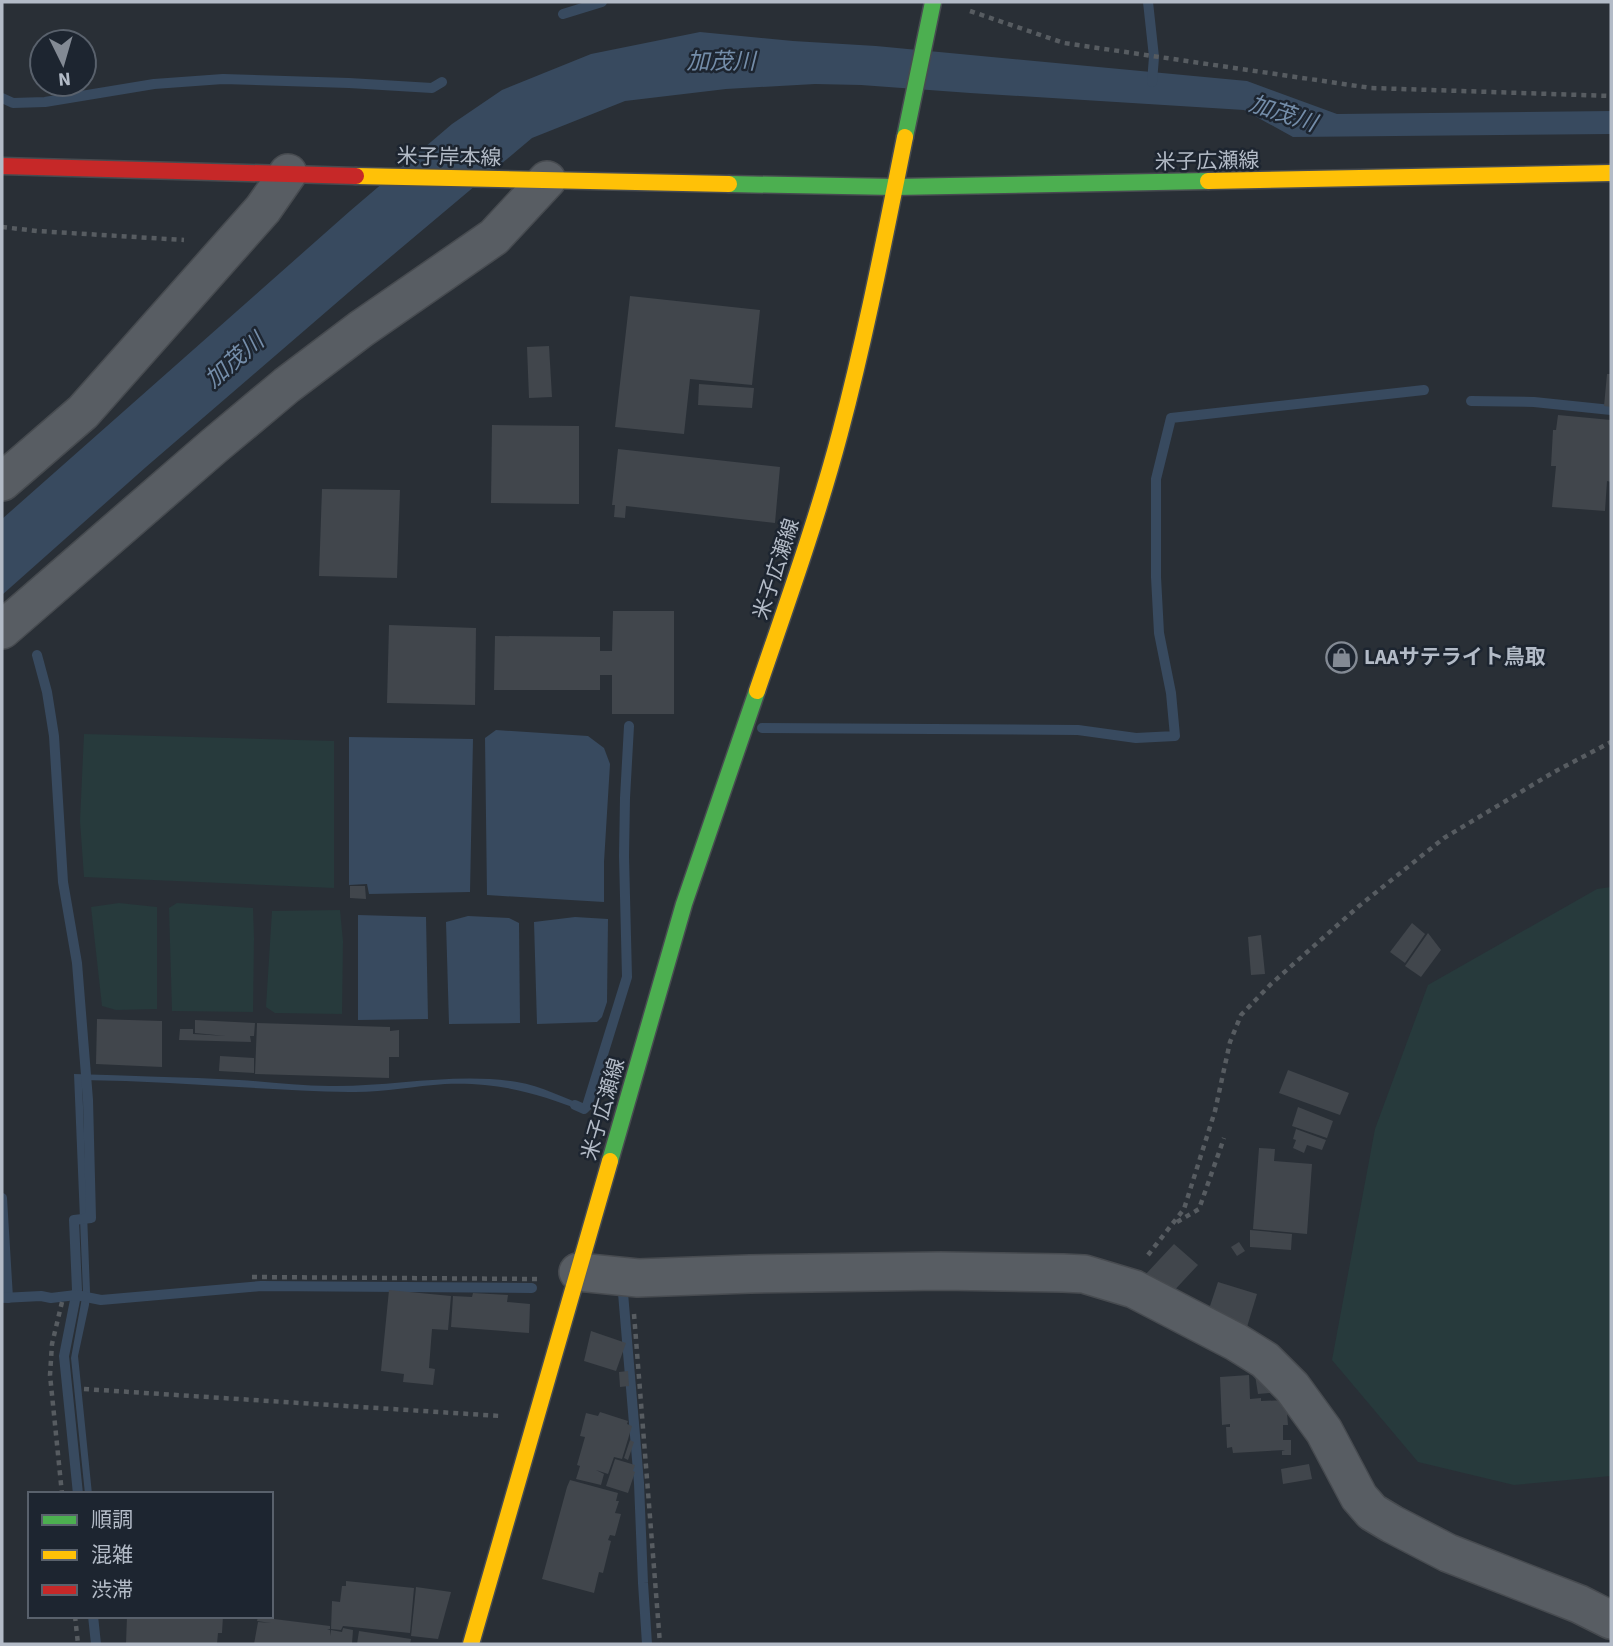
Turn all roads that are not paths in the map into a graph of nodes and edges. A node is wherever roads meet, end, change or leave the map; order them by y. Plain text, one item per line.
1 (933, 2) edge
2 (2, 166) edge
3 (288, 173) junction
4 (1611, 173) edge
5 (547, 180) junction
6 (895, 187) junction
7 (2, 482) edge
8 (2, 630) edge
9 (576, 1278) junction
10 (1611, 1620) edge
11 (471, 1644) edge

1 - 6 main road
2 - 3 main road, 米子岸本線
3 - 5 main road, 米子岸本線
3 - 7 street
4 - 6 main road, 米子広瀬線
5 - 6 main road, 米子岸本線
5 - 8 street
6 - 9 main road, 米子広瀬線
9 - 10 street
9 - 11 main road, 米子広瀬線

